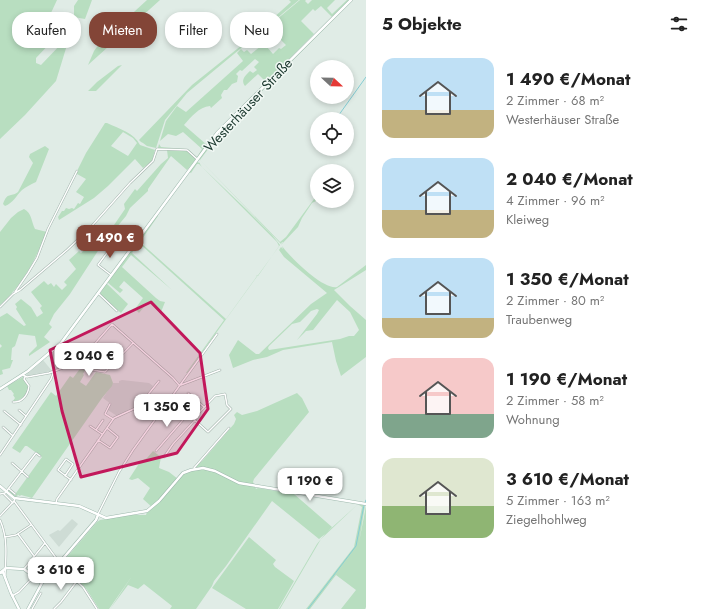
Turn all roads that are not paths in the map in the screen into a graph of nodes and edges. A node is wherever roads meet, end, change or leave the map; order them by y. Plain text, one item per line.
1 (351, 0) edge
2 (198, 160) junction
3 (77, 171) dead end
4 (115, 242) dead end
5 (111, 275) junction
6 (15, 292) junction
7 (98, 293) junction
8 (0, 307) edge
9 (117, 310) dead end
10 (217, 334) dead end
11 (66, 343) dead end
12 (95, 343) junction
13 (133, 343) junction
14 (92, 347) dead end
15 (81, 356) junction
16 (85, 360) dead end
17 (116, 362) junction
18 (75, 367) junction
19 (220, 370) dead end
20 (54, 371) junction
21 (24, 376) junction
22 (159, 381) dead end
23 (179, 385) junction
24 (0, 389) edge
25 (188, 393) dead end
26 (170, 398) junction
27 (13, 402) dead end
28 (110, 404) dead end
29 (204, 407) junction
30 (19, 410) dead end
31 (4, 411) dead end
32 (188, 414) junction
33 (26, 416) junction
34 (103, 420) dead end
35 (113, 420) junction
36 (194, 420) junction
37 (21, 425) junction
38 (90, 426) dead end
39 (3, 428) dead end
40 (107, 428) junction
41 (229, 428) dead end
42 (96, 430) junction
43 (102, 435) junction
44 (13, 436) junction
45 (98, 440) junction
46 (156, 451) dead end
47 (0, 454) edge
48 (40, 456) dead end
49 (164, 457) dead end
50 (12, 463) dead end
51 (55, 468) dead end
52 (195, 468) junction
53 (58, 470) junction
54 (22, 472) junction
55 (65, 476) junction
56 (28, 477) dead end
57 (71, 480) junction
58 (0, 486) edge
59 (9, 489) junction
60 (5, 493) junction
61 (0, 494) edge
62 (15, 494) dead end
63 (14, 500) junction
64 (56, 503) junction
65 (365, 504) edge
66 (98, 515) junction
67 (0, 516) edge
68 (102, 517) junction
69 (0, 520) edge
70 (95, 521) junction
71 (31, 525) junction
72 (18, 534) junction
73 (5, 537) junction
74 (45, 543) junction
75 (34, 556) junction
76 (59, 563) junction
77 (6, 568) junction
78 (24, 569) junction
79 (0, 573) edge
80 (5, 575) junction
81 (32, 576) junction
82 (77, 581) junction
83 (42, 583) junction
84 (41, 593) dead end
85 (12, 596) junction
86 (19, 609) edge
87 (28, 609) edge
88 (32, 609) edge
89 (54, 609) edge
90 (97, 609) edge

1 - 2 main road, Westerhäuser Straße
2 - 5 main road, Westerhäuser Straße
2 - 6 street
3 - 6 street
4 - 5 street
5 - 7 main road, Westerhäuser Straße
6 - 8 street
7 - 9 street
7 - 21 main road, Westerhäuser Straße
10 - 23 street
11 - 15 street
12 - 13 street
12 - 14 street
12 - 17 street
13 - 17 street
13 - 23 street
15 - 16 street
15 - 18 street
17 - 18 street
18 - 20 street
19 - 23 street
20 - 21 street
20 - 33 street
21 - 24 main road, Westerhäuser Straße
21 - 27 street
22 - 35 street
23 - 26 street
25 - 29 street
26 - 32 street
26 - 66 street
28 - 35 street
29 - 36 street
29 - 36 street
30 - 33 street
31 - 37 street
32 - 36 street
32 - 46 street
33 - 37 street
34 - 42 street
35 - 40 street
36 - 49 street
37 - 44 street
38 - 42 street
39 - 44 street
40 - 43 street
40 - 45 street
41 - 52 street
42 - 43 street
43 - 45 street
44 - 47 street
45 - 57 street
48 - 54 street
50 - 54 street
51 - 53 street
52 - 65 main road
52 - 68 main road
53 - 55 street
53 - 55 street
54 - 56 street
54 - 59 street
55 - 57 street
57 - 64 street
58 - 60 main road
59 - 60 street
59 - 62 street
60 - 61 street
60 - 63 main road
60 - 63 street
63 - 64 main road
63 - 67 street
63 - 71 street
64 - 66 main road
66 - 68 main road
66 - 70 main road
68 - 70 main road
69 - 73 street
70 - 76 main road
71 - 72 street
71 - 74 street
72 - 73 street
72 - 75 street
73 - 77 street
74 - 75 street
74 - 76 street
75 - 78 street
76 - 82 street
76 - 83 main road
77 - 78 main road
77 - 79 main road
77 - 80 street
78 - 81 main road
79 - 80 main road
80 - 85 main road
81 - 83 main road
81 - 85 street
82 - 89 street
82 - 90 street
83 - 87 main road
84 - 88 street
85 - 86 main road

